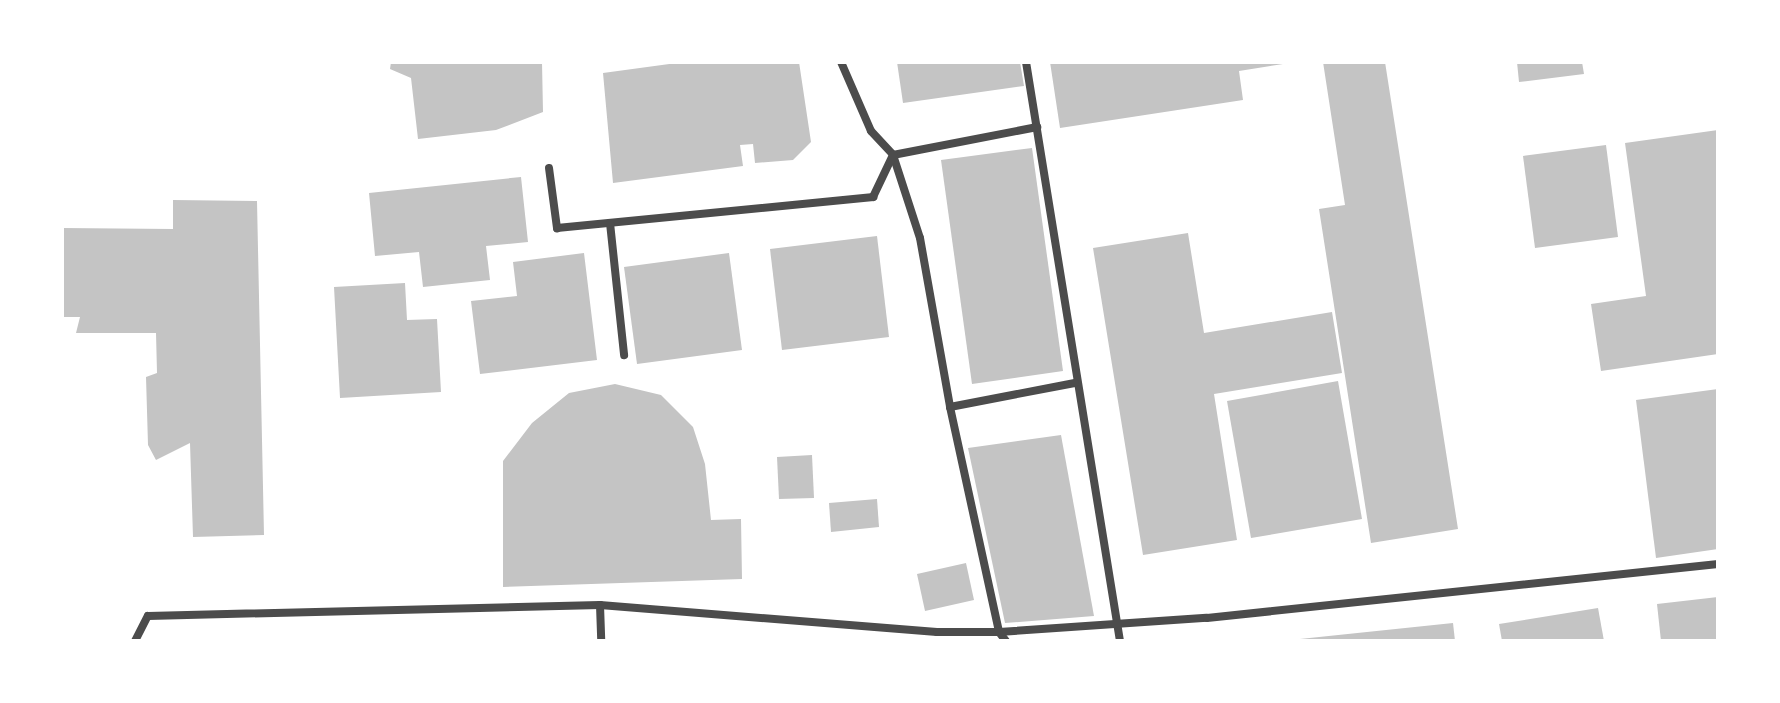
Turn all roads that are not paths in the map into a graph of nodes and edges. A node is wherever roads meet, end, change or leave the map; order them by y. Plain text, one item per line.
1 (841, 62) edge
2 (1026, 62) edge
3 (1037, 127) junction
4 (893, 155) junction
5 (549, 168) dead end
6 (610, 223) junction
7 (624, 355) dead end
8 (1075, 383) junction
9 (950, 407) junction
10 (1718, 564) edge
11 (600, 605) junction
12 (1117, 625) junction
13 (999, 632) junction
14 (135, 641) edge
15 (601, 641) edge
16 (1006, 641) edge
17 (1120, 641) edge

1 - 4 street
2 - 3 street
3 - 4 street
3 - 8 street
4 - 6 street
4 - 9 street
5 - 6 street
6 - 7 street
8 - 9 street
8 - 12 street
9 - 13 street
10 - 12 street
11 - 13 street
11 - 14 street
11 - 15 street
12 - 13 street
12 - 17 street
13 - 16 street

